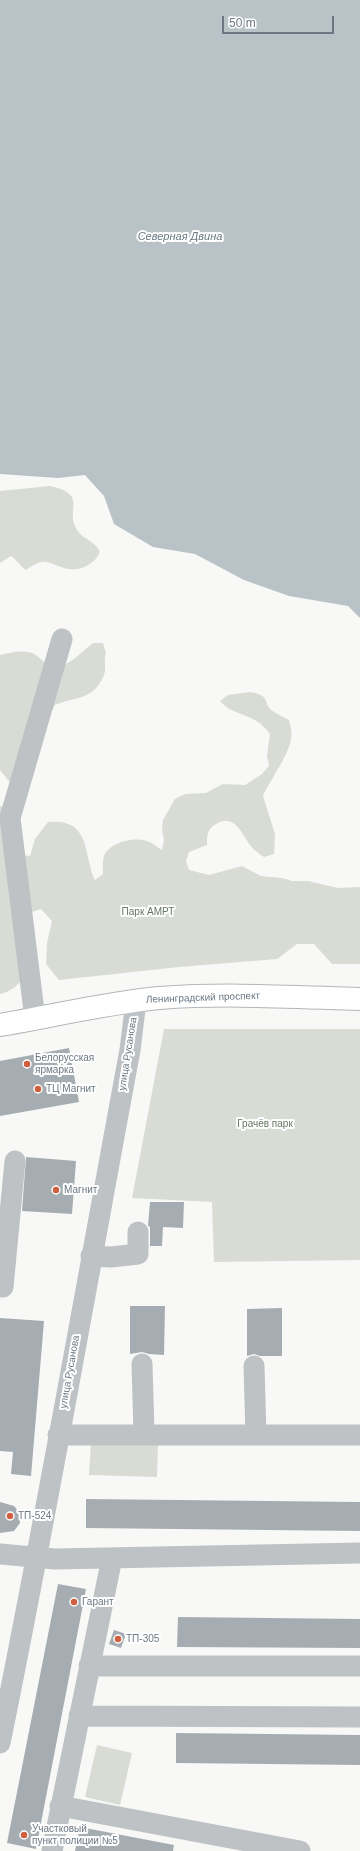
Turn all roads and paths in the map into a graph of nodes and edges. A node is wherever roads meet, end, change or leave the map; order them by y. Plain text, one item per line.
1 (62, 640) dead end
2 (5, 811) edge
3 (360, 999) edge
4 (136, 1001) junction
5 (34, 1019) junction
6 (0, 1025) edge
7 (15, 1161) dead end
8 (138, 1232) dead end
9 (91, 1256) junction
10 (0, 1287) edge
11 (142, 1364) dead end
12 (254, 1366) dead end
13 (144, 1434) junction
14 (58, 1435) junction
15 (256, 1435) junction
16 (360, 1435) edge
17 (0, 1554) edge
18 (360, 1554) edge
19 (38, 1557) junction
20 (112, 1558) junction
21 (89, 1666) junction
22 (360, 1666) edge
23 (79, 1716) junction
24 (360, 1717) edge
25 (0, 1743) edge
26 (60, 1806) junction
27 (52, 1851) edge
28 (300, 1851) edge

1 - 2 street
2 - 5 street
3 - 4 main road, Ленинградский проспект
4 - 5 main road, Ленинградский проспект
4 - 9 street, улица Русанова
5 - 6 main road, Ленинградский проспект
7 - 10 street
8 - 9 street
9 - 14 street, улица Русанова
11 - 13 street
12 - 15 street
13 - 14 street
13 - 15 street
14 - 19 street, улица Русанова
15 - 16 street
17 - 19 street
18 - 20 street
19 - 20 street
19 - 25 street, улица Русанова
20 - 21 street
21 - 22 street
21 - 23 street
23 - 24 street
23 - 26 street
26 - 27 street
26 - 28 street

